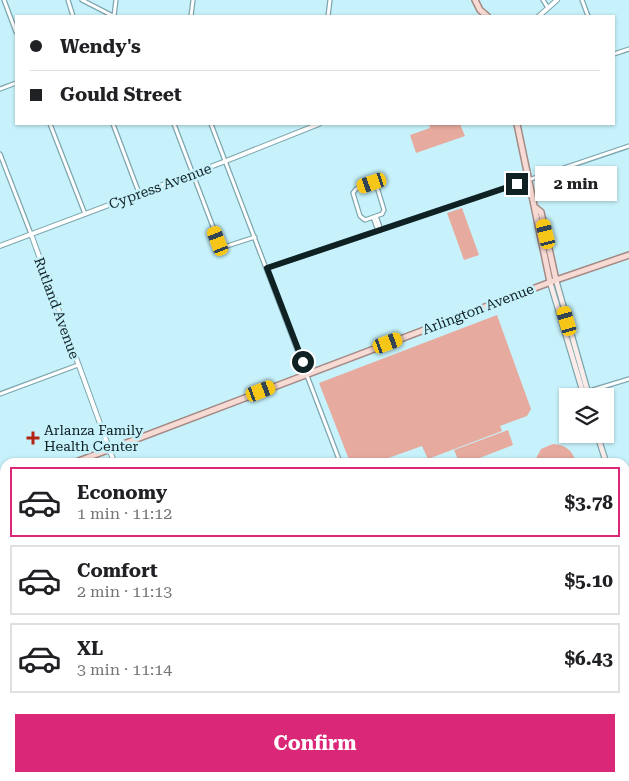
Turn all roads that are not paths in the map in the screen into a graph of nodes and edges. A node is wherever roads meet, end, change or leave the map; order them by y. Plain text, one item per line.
1 (4, 0) edge
2 (68, 0) edge
3 (82, 0) edge
4 (116, 0) edge
5 (194, 0) edge
6 (330, 0) edge
7 (475, 0) edge
8 (543, 0) edge
9 (557, 0) edge
10 (582, 0) edge
11 (548, 8) junction
12 (480, 10) junction
13 (74, 15) edge
14 (111, 15) edge
15 (113, 15) edge
16 (191, 15) edge
17 (328, 15) edge
18 (481, 15) edge
19 (486, 15) edge
20 (540, 15) edge
21 (588, 15) edge
22 (15, 29) edge
23 (629, 49) edge
24 (615, 54) edge
25 (15, 83) edge
26 (0, 89) edge
27 (50, 125) edge
28 (113, 125) edge
29 (174, 125) edge
30 (211, 125) edge
31 (317, 125) edge
32 (517, 125) edge
33 (629, 146) edge
34 (0, 154) edge
35 (226, 162) junction
36 (192, 174) junction
37 (529, 179) junction
38 (139, 194) junction
39 (85, 214) junction
40 (374, 217) junction
41 (379, 230) junction
42 (31, 234) junction
43 (255, 237) junction
44 (0, 246) edge
45 (629, 256) edge
46 (267, 268) junction
47 (553, 281) junction
48 (78, 365) junction
49 (308, 374) junction
50 (629, 379) edge
51 (584, 388) edge
52 (603, 388) edge
53 (0, 394) edge
54 (600, 443) edge
55 (109, 450) junction
56 (87, 458) edge
57 (112, 458) edge
58 (339, 458) edge
59 (605, 458) edge

1 - 22 street
2 - 13 street
3 - 14 street
4 - 15 street
5 - 16 street
6 - 17 street
7 - 12 main road
8 - 11 street
9 - 11 street
10 - 21 street
11 - 20 street
12 - 18 main road
12 - 19 main road
23 - 24 street
25 - 26 street
27 - 39 street
28 - 38 street
29 - 36 street
30 - 35 street
31 - 35 street, Cypress Avenue
32 - 37 main road
33 - 37 street
34 - 42 street, Rutland Avenue
35 - 36 street, Cypress Avenue
35 - 43 street
36 - 38 street, Cypress Avenue
36 - 43 street
37 - 41 street
37 - 47 main road
38 - 39 street, Cypress Avenue
39 - 42 street, Cypress Avenue
40 - 40 street
40 - 41 street
41 - 46 street
42 - 44 street, Cypress Avenue
42 - 48 street, Rutland Avenue
43 - 46 street
45 - 47 main road, Arlington Avenue
46 - 49 street
47 - 49 main road, Arlington Avenue
47 - 51 main road
48 - 53 street
48 - 55 street, Rutland Avenue
49 - 55 main road, Arlington Avenue
49 - 58 street
50 - 52 street
54 - 59 main road
55 - 56 main road, Arlington Avenue
55 - 57 street, Rutland Avenue

